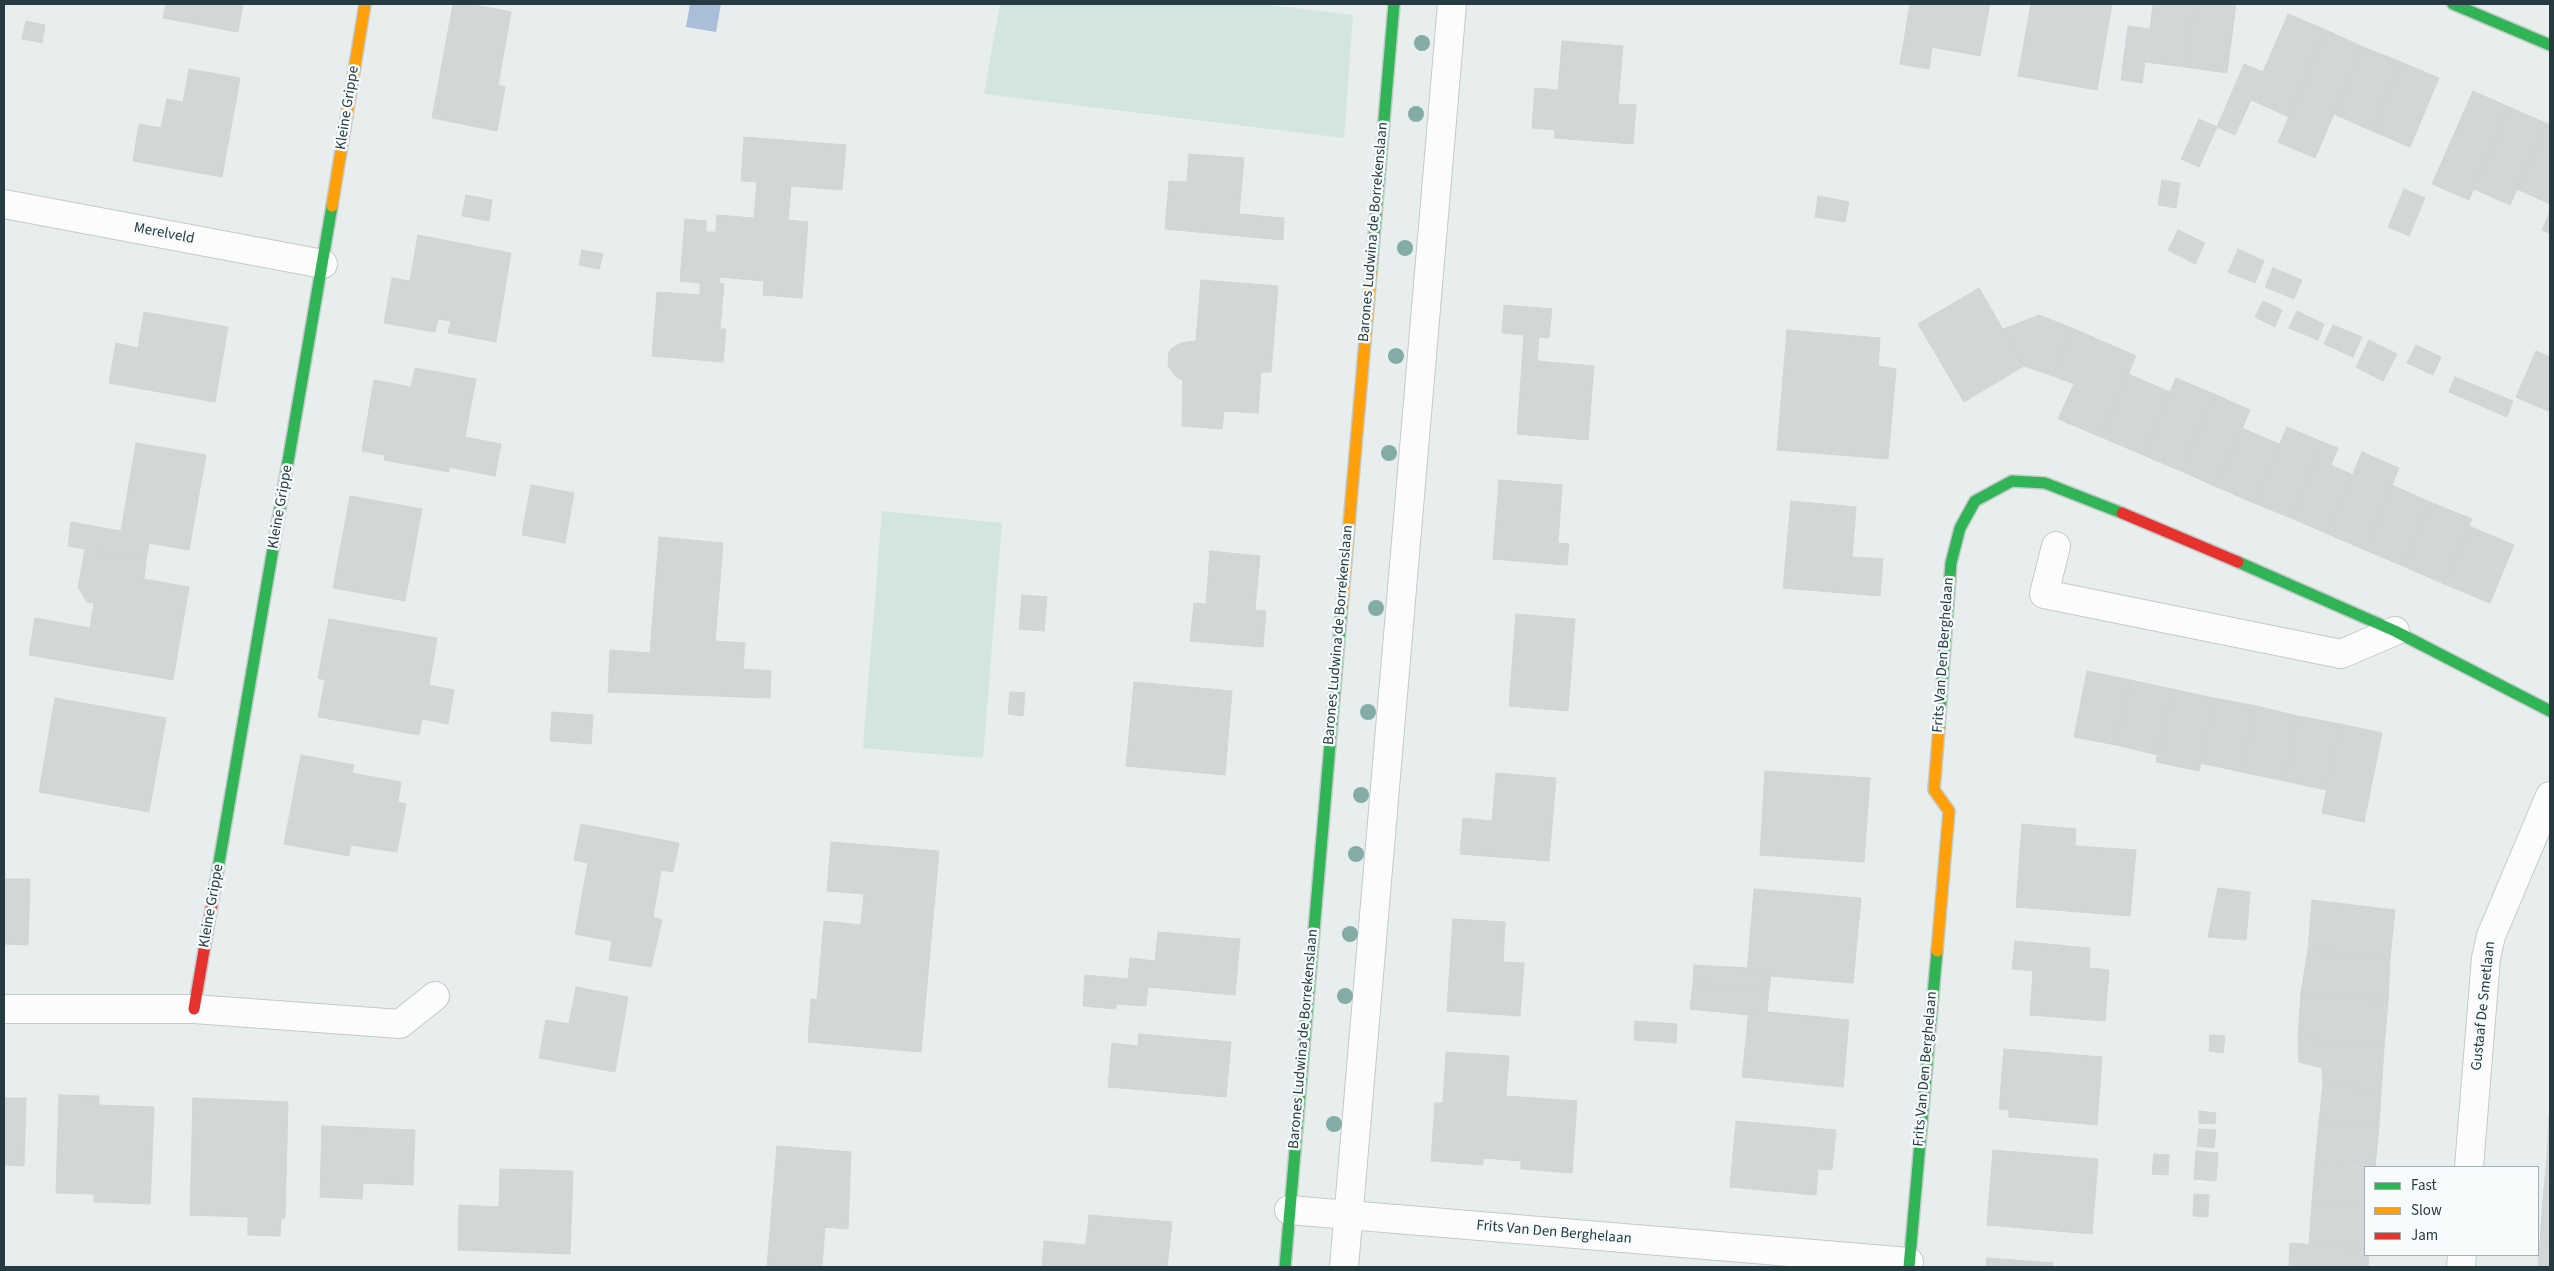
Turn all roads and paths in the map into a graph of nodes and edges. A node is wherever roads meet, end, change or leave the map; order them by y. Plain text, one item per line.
1 (365, 4) edge
2 (1394, 4) edge
3 (1452, 4) edge
4 (2453, 4) edge
5 (2550, 45) edge
6 (4, 204) edge
7 (323, 264) junction
8 (2056, 546) dead end
9 (2395, 631) junction
10 (2550, 711) edge
11 (2550, 796) edge
12 (435, 996) dead end
13 (4, 1009) edge
14 (194, 1010) junction
15 (2469, 1166) edge
16 (1289, 1210) junction
17 (1348, 1216) junction
18 (1909, 1265) edge
19 (1285, 1267) edge
20 (1344, 1267) edge

1 - 7 street, Kleine Grippe
2 - 16 street, Barones Ludwina de Borrekenslaan
3 - 17 street
4 - 5 street
6 - 7 street, Merelveld
7 - 14 street, Kleine Grippe
8 - 9 street
9 - 10 street, Frits Van Den Berghelaan
9 - 18 street, Frits Van Den Berghelaan
11 - 15 street, Gustaaf De Smetlaan
12 - 14 street
13 - 14 street
16 - 17 street, Frits Van Den Berghelaan
16 - 19 street, Barones Ludwina de Borrekenslaan
17 - 18 street, Frits Van Den Berghelaan
17 - 20 street

